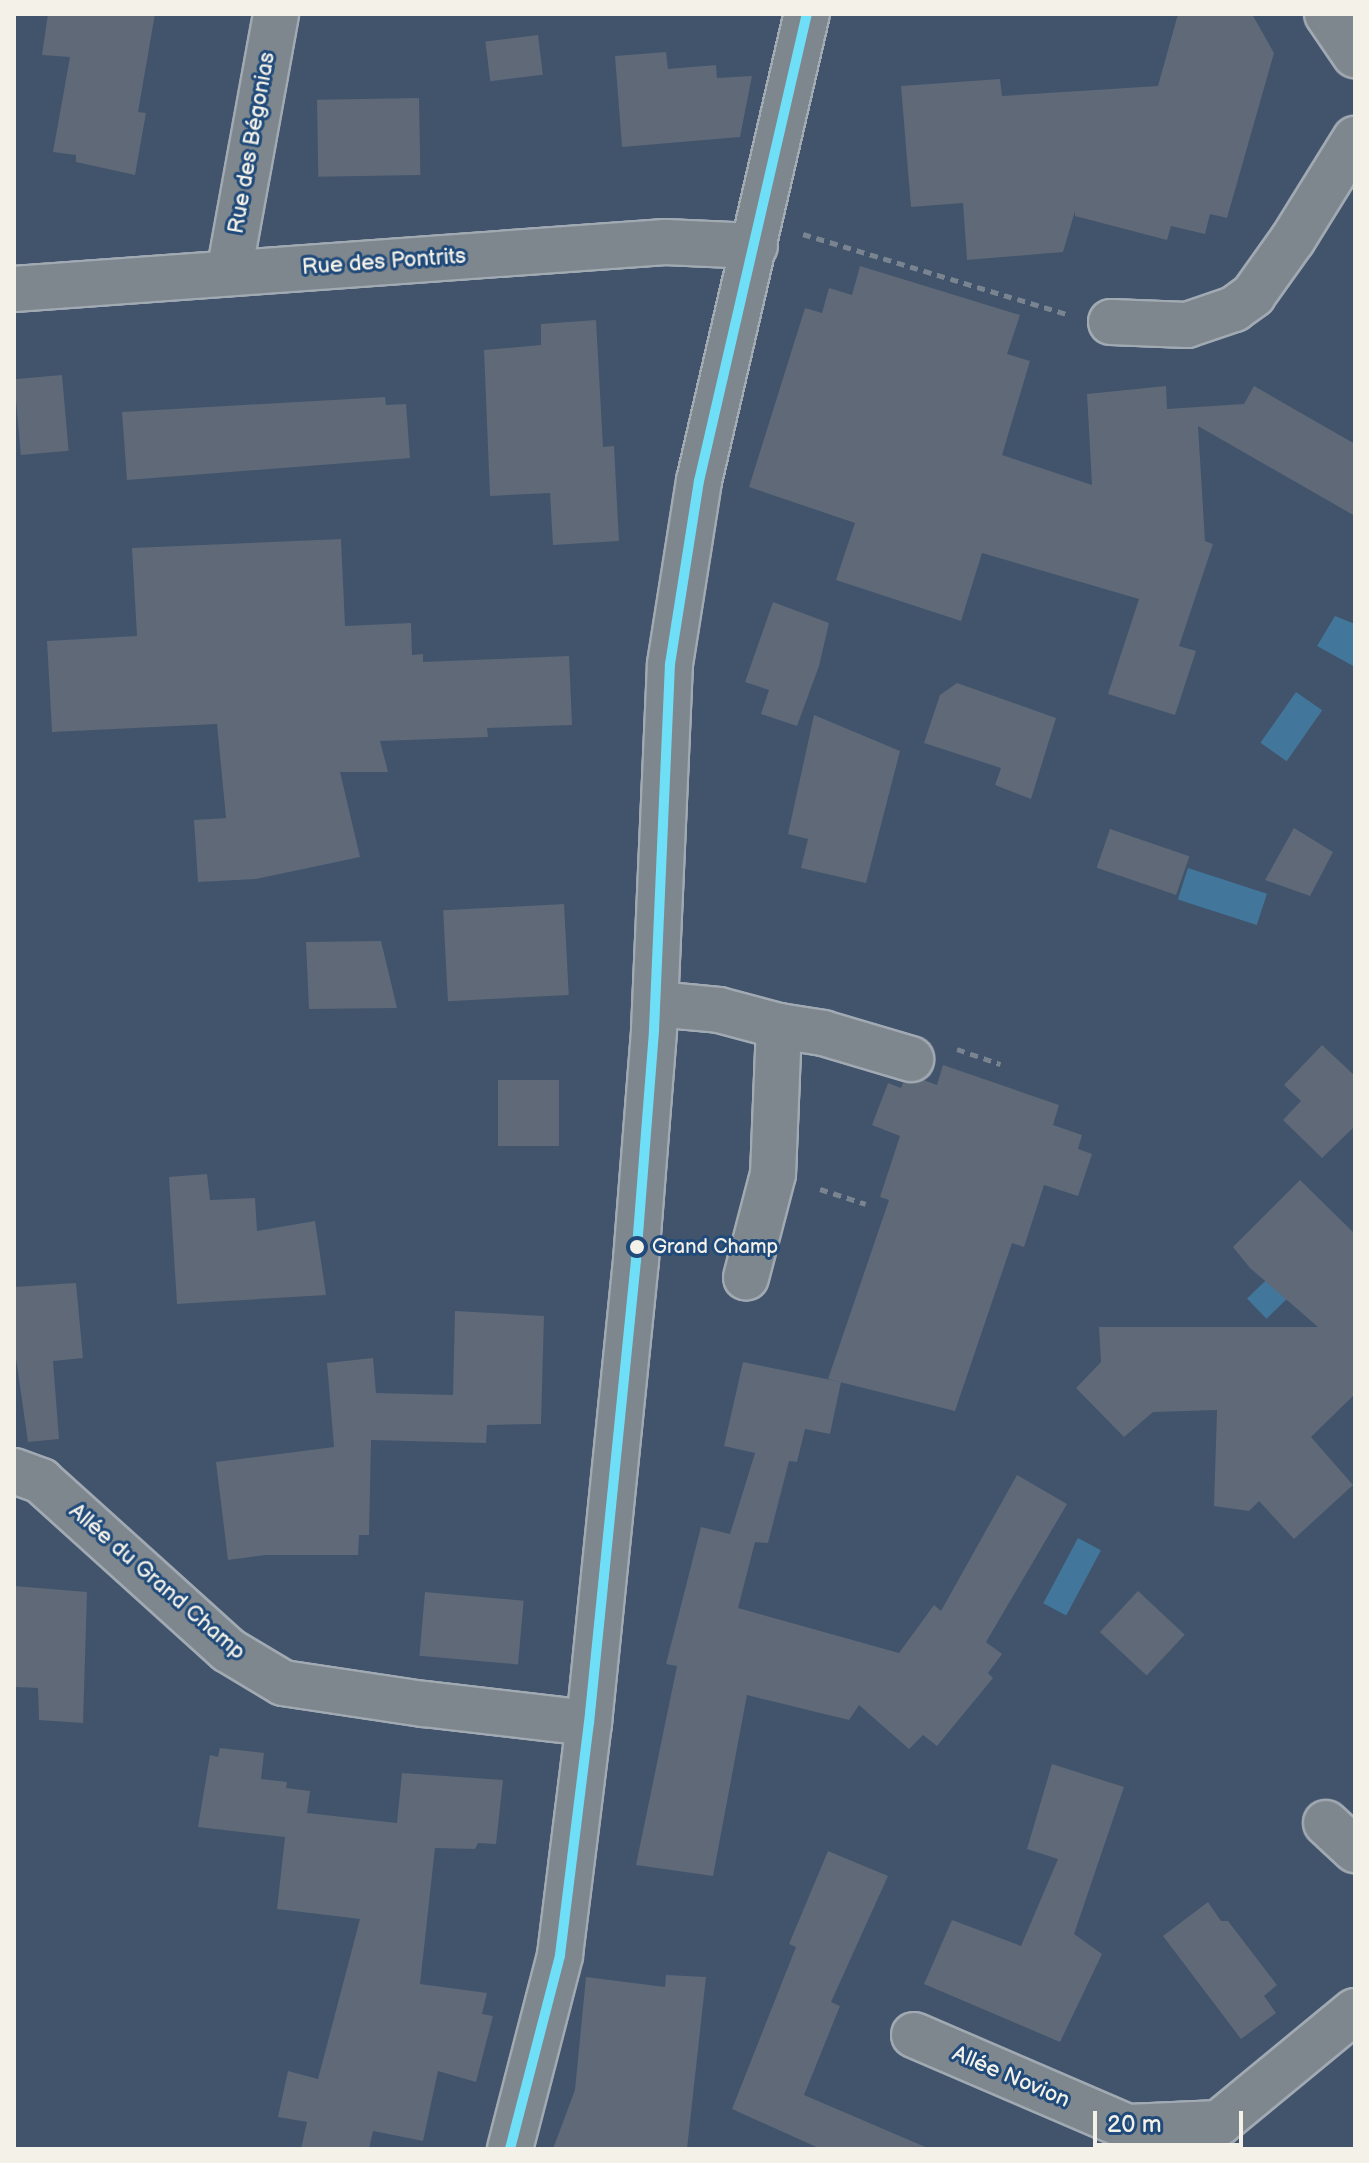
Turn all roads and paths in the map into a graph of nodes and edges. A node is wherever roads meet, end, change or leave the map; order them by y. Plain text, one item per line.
1 (276, 14) edge
2 (807, 14) edge
3 (1327, 14) edge
4 (1355, 55) edge
5 (1355, 139) edge
6 (758, 234) junction
7 (229, 273) junction
8 (14, 289) edge
9 (1111, 322) joint
10 (656, 1004) junction
11 (779, 1026) junction
12 (911, 1059) dead end
13 (746, 1278) dead end
14 (14, 1471) edge
15 (589, 1723) junction
16 (1355, 2011) edge
17 (914, 2035) dead end
18 (510, 2149) edge

1 - 7 street, Rue des Bégonias
2 - 6 street
3 - 4 street
5 - 9 street
6 - 7 street, Rue des Pontrits
6 - 9 path
6 - 10 street
7 - 8 street, Rue des Pontrits
10 - 11 street
10 - 15 street
11 - 12 street
11 - 13 street
14 - 15 street, Allée du Grand Champ
15 - 18 street
16 - 17 street, Allée Novion

